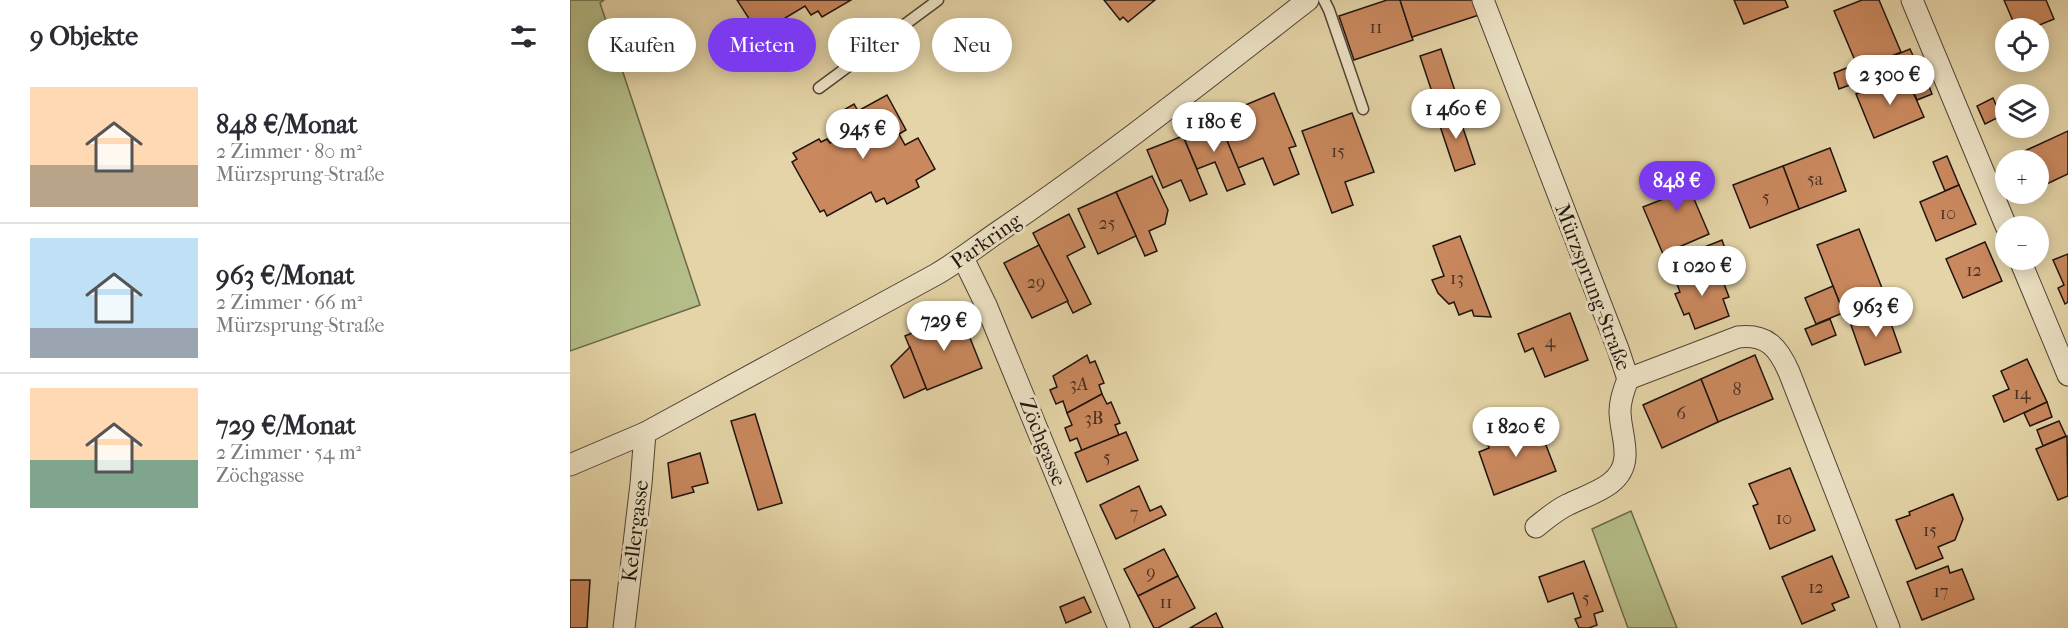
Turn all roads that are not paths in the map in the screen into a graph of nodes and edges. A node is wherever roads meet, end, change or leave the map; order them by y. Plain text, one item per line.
1 (938, 0) edge
2 (1308, 0) edge
3 (1324, 0) edge
4 (1483, 0) edge
5 (1912, 0) edge
6 (923, 5) edge
7 (819, 88) dead end
8 (1363, 109) dead end
9 (2002, 216) edge
10 (963, 258) junction
11 (2024, 270) edge
12 (2068, 375) edge
13 (1628, 379) junction
14 (645, 433) junction
15 (570, 465) edge
16 (1536, 527) dead end
17 (624, 628) edge
18 (1119, 628) edge
19 (1889, 628) edge

1 - 6 lane
2 - 10 street, Parkring
3 - 8 lane
4 - 13 street, Mürzsprung-Straße
5 - 9 street
6 - 7 lane
10 - 14 street, Parkring
10 - 18 street, Zöchgasse
11 - 12 street
13 - 16 street
13 - 19 street, Mürzsprung-Straße
14 - 15 street, Parkring
14 - 17 street, Kellergasse

